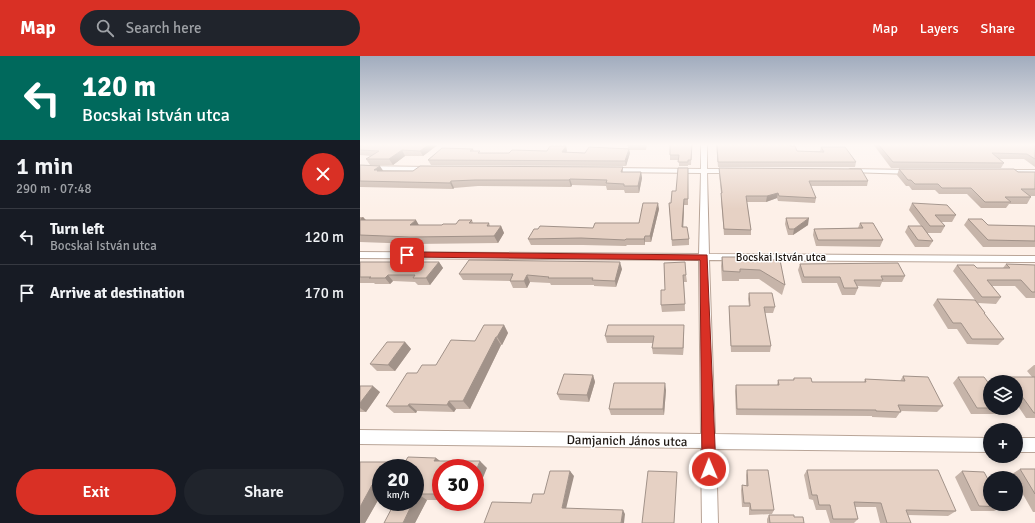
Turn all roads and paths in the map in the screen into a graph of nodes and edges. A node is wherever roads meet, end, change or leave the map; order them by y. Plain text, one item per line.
1 (705, 166) edge
2 (360, 168) edge
3 (438, 169) edge
4 (603, 170) edge
5 (705, 171) junction
6 (736, 171) edge
7 (846, 171) edge
8 (917, 172) edge
9 (996, 172) edge
10 (1035, 172) edge
11 (360, 255) edge
12 (704, 257) junction
13 (1035, 259) edge
14 (360, 437) edge
15 (708, 442) junction
16 (983, 445) edge
17 (1023, 445) edge
18 (1035, 445) edge
19 (710, 523) edge

1 - 5 street
2 - 3 street
4 - 5 street
5 - 6 street
5 - 12 street
7 - 8 street
9 - 10 street
11 - 12 street, Bocskai István utca
12 - 13 street, Bocskai István utca
12 - 15 street
14 - 15 street, Damjanich János utca
15 - 16 street, Damjanich János utca
15 - 19 street
17 - 18 street

